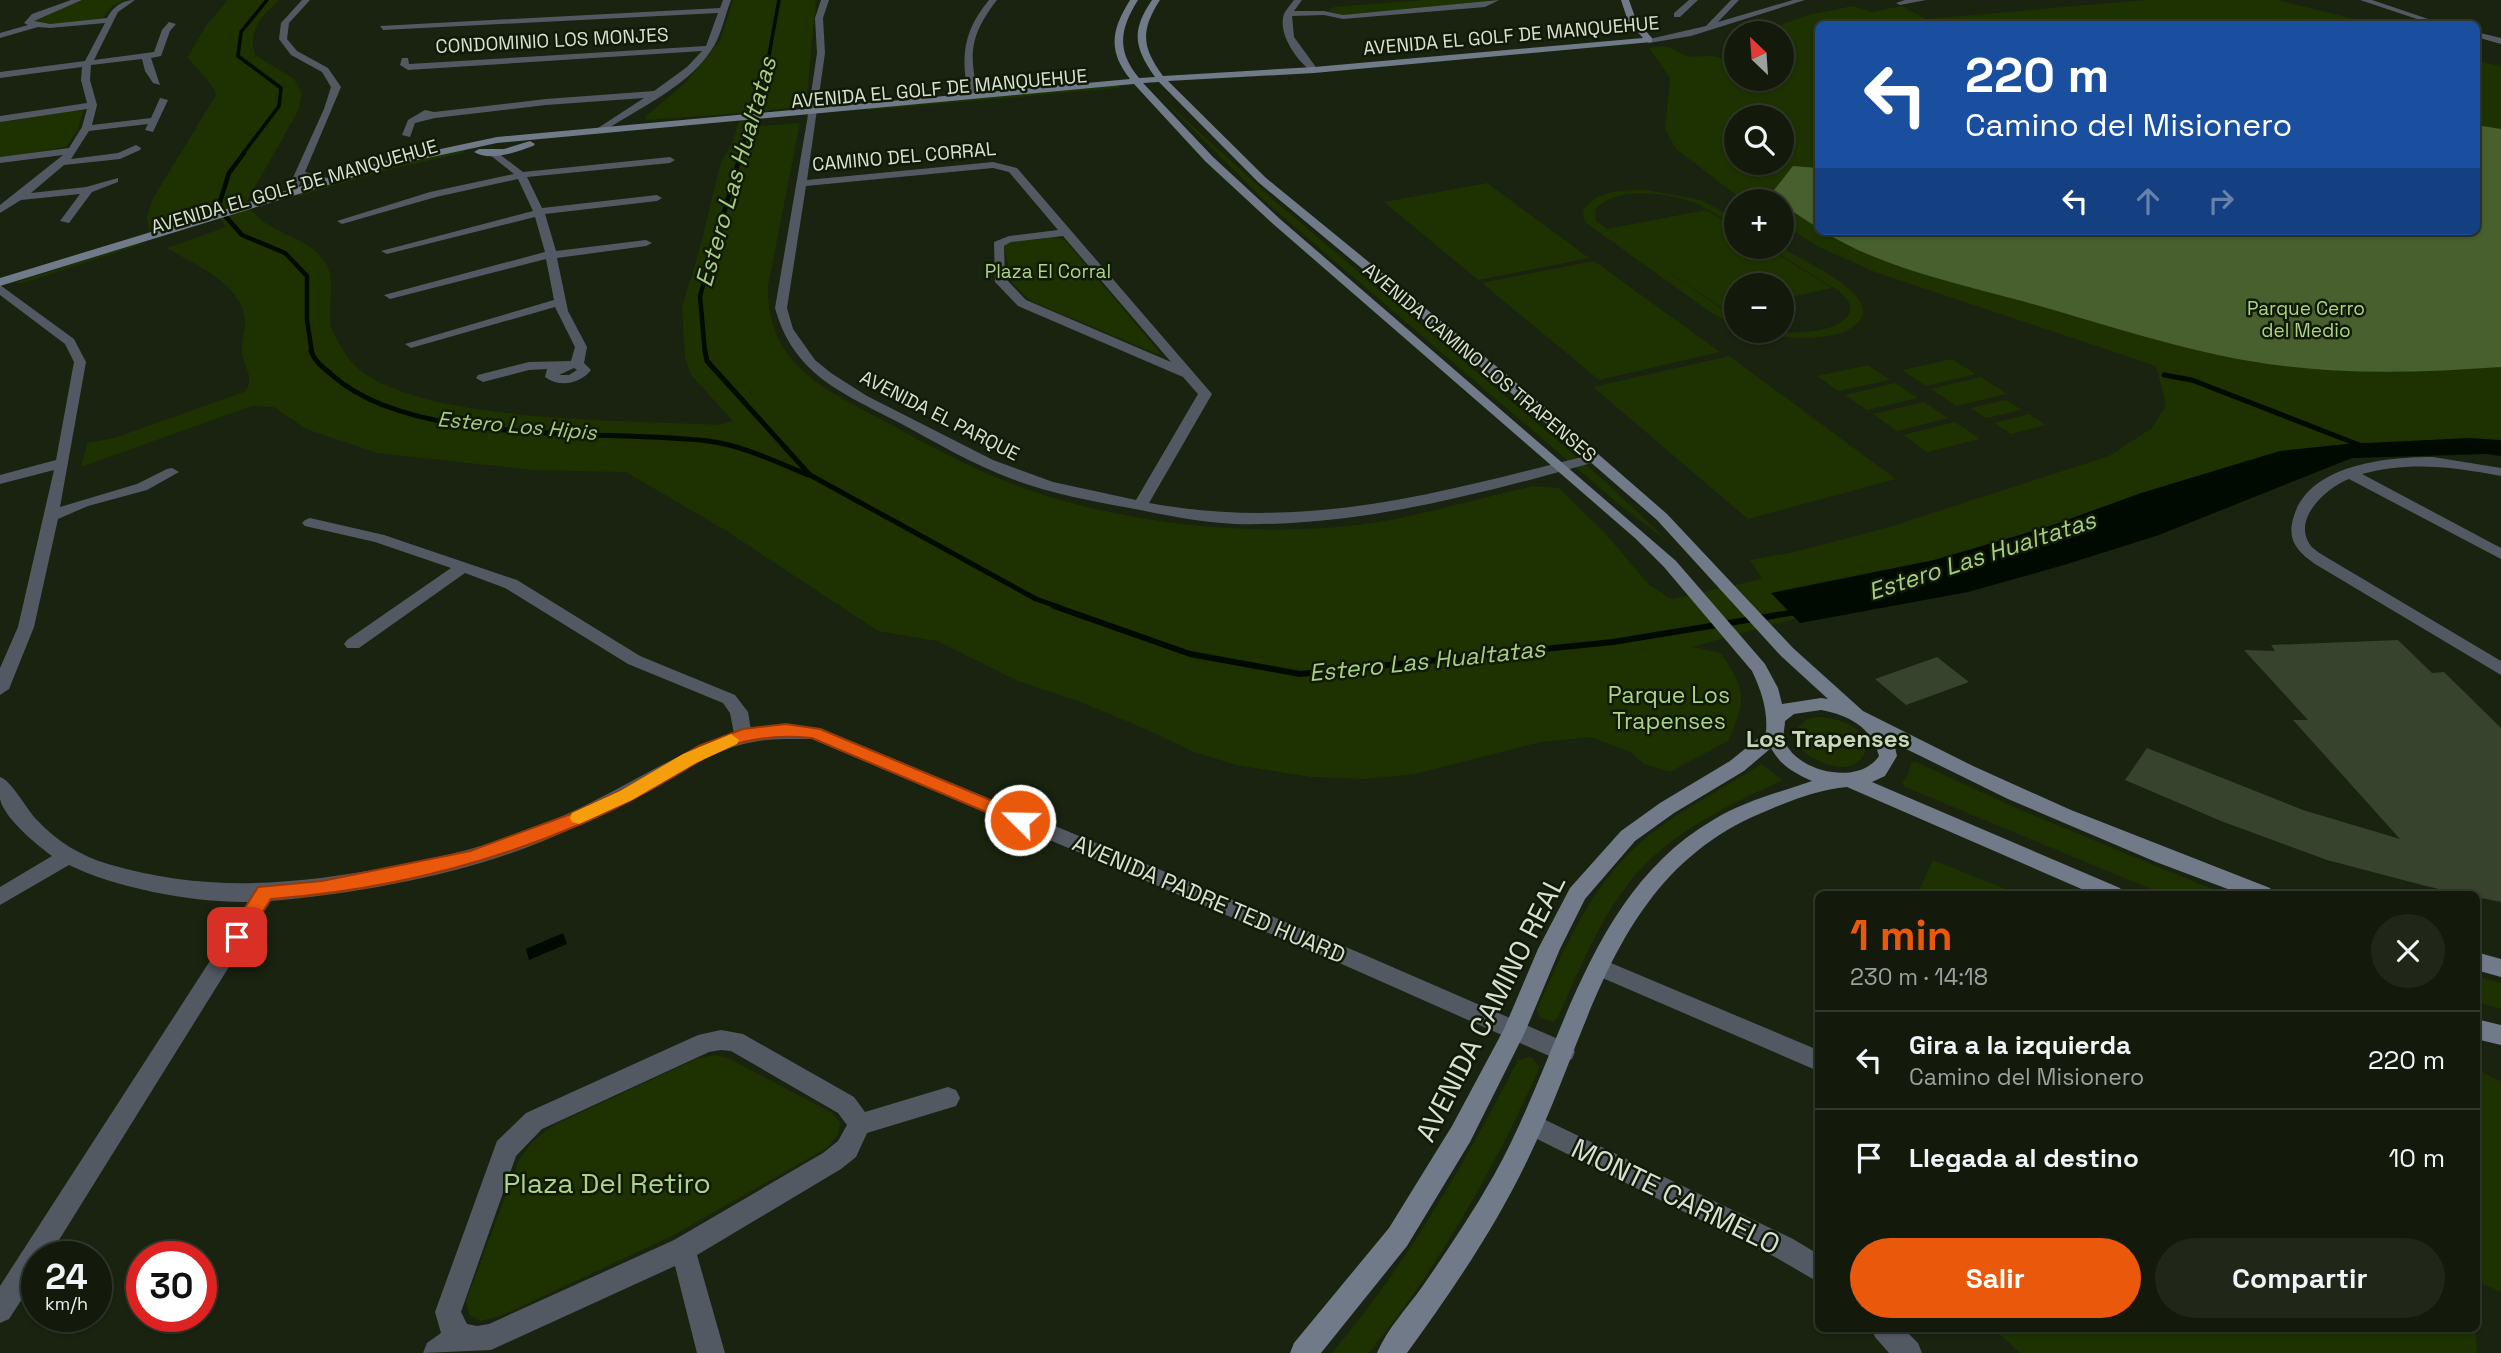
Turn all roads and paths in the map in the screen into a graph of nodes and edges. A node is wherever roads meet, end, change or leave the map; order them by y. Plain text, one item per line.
1 (78, 0) edge
2 (131, 0) edge
3 (306, 0) edge
4 (727, 0) edge
5 (825, 0) edge
6 (993, 0) edge
7 (1134, 0) edge
8 (1156, 0) edge
9 (1298, 0) edge
10 (1495, 0) edge
11 (1625, 0) edge
12 (1735, 0) edge
13 (1801, 0) edge
14 (1922, 0) edge
15 (2364, 0) edge
16 (1691, 1) edge
17 (1900, 3) dead end
18 (1333, 5) dead end
19 (723, 10) junction
20 (1288, 13) junction
21 (1324, 13) junction
22 (1677, 15) dead end
23 (111, 20) junction
24 (2430, 21) edge
25 (172, 24) dead end
26 (34, 26) junction
27 (1709, 27) junction
28 (383, 28) dead end
29 (2480, 35) edge
30 (0, 36) edge
31 (1649, 40) junction
32 (2501, 41) edge
33 (708, 48) junction
34 (146, 55) junction
35 (1146, 58) junction
36 (405, 60) dead end
37 (1122, 60) junction
38 (88, 63) junction
39 (1314, 70) junction
40 (0, 75) edge
41 (157, 83) dead end
42 (1164, 83) junction
43 (1139, 85) junction
44 (657, 94) junction
45 (974, 96) junction
46 (163, 100) dead end
47 (418, 103) dead end
48 (92, 105) junction
49 (813, 113) junction
50 (419, 116) junction
51 (0, 118) edge
52 (155, 120) junction
53 (722, 122) junction
54 (626, 126) junction
55 (604, 128) junction
56 (86, 129) junction
57 (150, 130) dead end
58 (407, 135) dead end
59 (572, 139) junction
60 (497, 140) junction
61 (530, 144) junction
62 (136, 148) dead end
63 (517, 149) junction
64 (71, 151) junction
65 (479, 152) junction
66 (494, 153) junction
67 (0, 160) edge
68 (670, 160) dead end
69 (59, 163) junction
70 (519, 173) junction
71 (301, 174) junction
72 (114, 180) dead end
73 (331, 180) junction
74 (800, 184) junction
75 (88, 190) junction
76 (291, 193) junction
77 (17, 197) junction
78 (657, 198) dead end
79 (266, 206) junction
80 (0, 210) edge
81 (539, 213) junction
82 (65, 220) dead end
83 (342, 221) dead end
84 (1066, 232) junction
85 (646, 243) dead end
86 (387, 251) dead end
87 (551, 254) junction
88 (1, 289) edge
89 (390, 295) dead end
90 (559, 302) junction
91 (411, 344) dead end
92 (1191, 375) junction
93 (484, 378) dead end
94 (1594, 458) junction
95 (62, 463) junction
96 (1559, 468) junction
97 (172, 472) dead end
98 (2501, 472) edge
99 (2350, 474) junction
100 (0, 480) edge
101 (1140, 506) junction
102 (51, 511) junction
103 (310, 523) dead end
104 (2501, 554) edge
105 (463, 568) junction
106 (353, 644) dead end
107 (2501, 669) edge
108 (0, 689) edge
109 (1863, 719) junction
110 (1774, 727) junction
111 (743, 735) junction
112 (1842, 780) junction
113 (0, 784) edge
114 (68, 856) junction
115 (2106, 891) edge
116 (2255, 891) edge
117 (265, 892) junction
118 (0, 897) edge
119 (2480, 962) edge
120 (1599, 967) junction
121 (2501, 968) edge
122 (2480, 1030) edge
123 (1514, 1032) junction
124 (2501, 1035) edge
125 (1564, 1052) junction
126 (1815, 1060) edge
127 (948, 1098) dead end
128 (859, 1125) junction
129 (1533, 1125) junction
130 (683, 1249) junction
131 (1815, 1267) edge
132 (0, 1310) edge
133 (1888, 1332) edge
134 (459, 1336) junction
135 (438, 1353) edge
136 (711, 1353) edge
137 (1304, 1353) edge
138 (1391, 1353) edge
139 (1908, 1353) edge

1 - 26 street
2 - 23 street
3 - 71 street
4 - 19 street
5 - 49 street, AVENIDA EL PARQUE
6 - 45 street
7 - 37 main road, AVENIDA CAMINO LOS TRAPENSES
8 - 35 main road
9 - 20 street
10 - 21 street
11 - 31 main road
12 - 27 street
13 - 27 street, AVENIDA EL GOLF DE MANQUEHUE
14 - 17 street
15 - 24 street
16 - 22 street
18 - 21 street
19 - 28 street, CONDOMINIO LOS MONJES
19 - 33 street
20 - 21 street
20 - 39 street
23 - 26 street
23 - 38 street
25 - 34 street
26 - 30 street
27 - 31 street, AVENIDA EL GOLF DE MANQUEHUE
29 - 32 street
31 - 39 main road, AVENIDA EL GOLF DE MANQUEHUE
33 - 36 street, CONDOMINIO LOS MONJES
33 - 44 street
34 - 38 street
34 - 41 street
35 - 37 main road
35 - 42 main road, AVENIDA CAMINO LOS TRAPENSES
37 - 43 main road, AVENIDA CAMINO LOS TRAPENSES
38 - 40 street
38 - 48 street
39 - 42 main road, AVENIDA EL GOLF DE MANQUEHUE
42 - 43 main road, AVENIDA EL GOLF DE MANQUEHUE
42 - 94 main road, AVENIDA CAMINO LOS TRAPENSES
43 - 45 main road, AVENIDA EL GOLF DE MANQUEHUE
43 - 49 main road, AVENIDA EL GOLF DE MANQUEHUE
43 - 96 main road, AVENIDA CAMINO LOS TRAPENSES
44 - 50 street
44 - 54 street
44 - 55 street
45 - 49 main road, AVENIDA EL GOLF DE MANQUEHUE
46 - 52 street
47 - 50 street
48 - 51 street
48 - 56 street
49 - 53 main road, AVENIDA EL GOLF DE MANQUEHUE
49 - 74 street, AVENIDA EL PARQUE
50 - 58 street
52 - 56 street
52 - 57 street
53 - 54 main road, AVENIDA EL GOLF DE MANQUEHUE
53 - 59 main road, AVENIDA EL GOLF DE MANQUEHUE
54 - 55 main road, AVENIDA EL GOLF DE MANQUEHUE
54 - 59 main road
55 - 60 main road, AVENIDA EL GOLF DE MANQUEHUE
56 - 64 street
59 - 61 main road, AVENIDA EL GOLF DE MANQUEHUE
60 - 65 main road
60 - 73 main road, AVENIDA EL GOLF DE MANQUEHUE
61 - 63 main road
61 - 65 main road, AVENIDA EL GOLF DE MANQUEHUE
62 - 69 street
63 - 66 main road
63 - 70 street
64 - 67 street
64 - 69 street
65 - 66 main road
65 - 79 main road, AVENIDA EL GOLF DE MANQUEHUE
66 - 70 street
68 - 70 street
69 - 77 street
70 - 81 street
70 - 83 street
71 - 73 street
71 - 76 street
72 - 75 street
73 - 76 main road, AVENIDA EL GOLF DE MANQUEHUE
74 - 84 street, CAMINO DEL CORRAL
74 - 101 street, AVENIDA EL PARQUE
75 - 77 street
75 - 82 street
76 - 79 main road, AVENIDA EL GOLF DE MANQUEHUE
77 - 80 street
78 - 81 street
79 - 88 main road, AVENIDA EL GOLF DE MANQUEHUE
81 - 86 street
81 - 87 street
84 - 92 street, CAMINO DEL CORRAL
84 - 92 street
85 - 87 street
87 - 89 street
87 - 90 street
88 - 95 street
90 - 91 street
90 - 93 street
92 - 101 street, CAMINO DEL CORRAL
94 - 96 street, AVENIDA EL PARQUE
94 - 109 main road, AVENIDA CAMINO LOS TRAPENSES
95 - 100 street
95 - 102 street
96 - 101 street, AVENIDA EL PARQUE
96 - 110 main road, AVENIDA CAMINO LOS TRAPENSES
97 - 102 street
98 - 99 street
99 - 104 street
99 - 107 street
102 - 108 street
103 - 105 street
105 - 106 street
105 - 111 street
109 - 110 main road
109 - 112 main road
109 - 116 main road, AVENIDA CAMINO LOS TRAPENSES
110 - 112 main road
110 - 123 main road, AVENIDA CAMINO REAL
111 - 117 street, AVENIDA PADRE TED HUARD
111 - 123 street, AVENIDA PADRE TED HUARD
112 - 115 main road
112 - 120 main road
113 - 114 street, AVENIDA PADRE TED HUARD
114 - 117 street, AVENIDA PADRE TED HUARD
114 - 118 street
117 - 132 street
119 - 121 main road
120 - 125 main road
120 - 126 street
122 - 124 main road
123 - 125 street, AVENIDA PADRE TED HUARD
123 - 137 main road, AVENIDA CAMINO REAL
125 - 129 main road
127 - 128 street
128 - 130 street
128 - 134 street
129 - 131 street, MONTE CARMELO
129 - 138 main road
130 - 134 street
130 - 136 street
133 - 139 street
134 - 135 street

